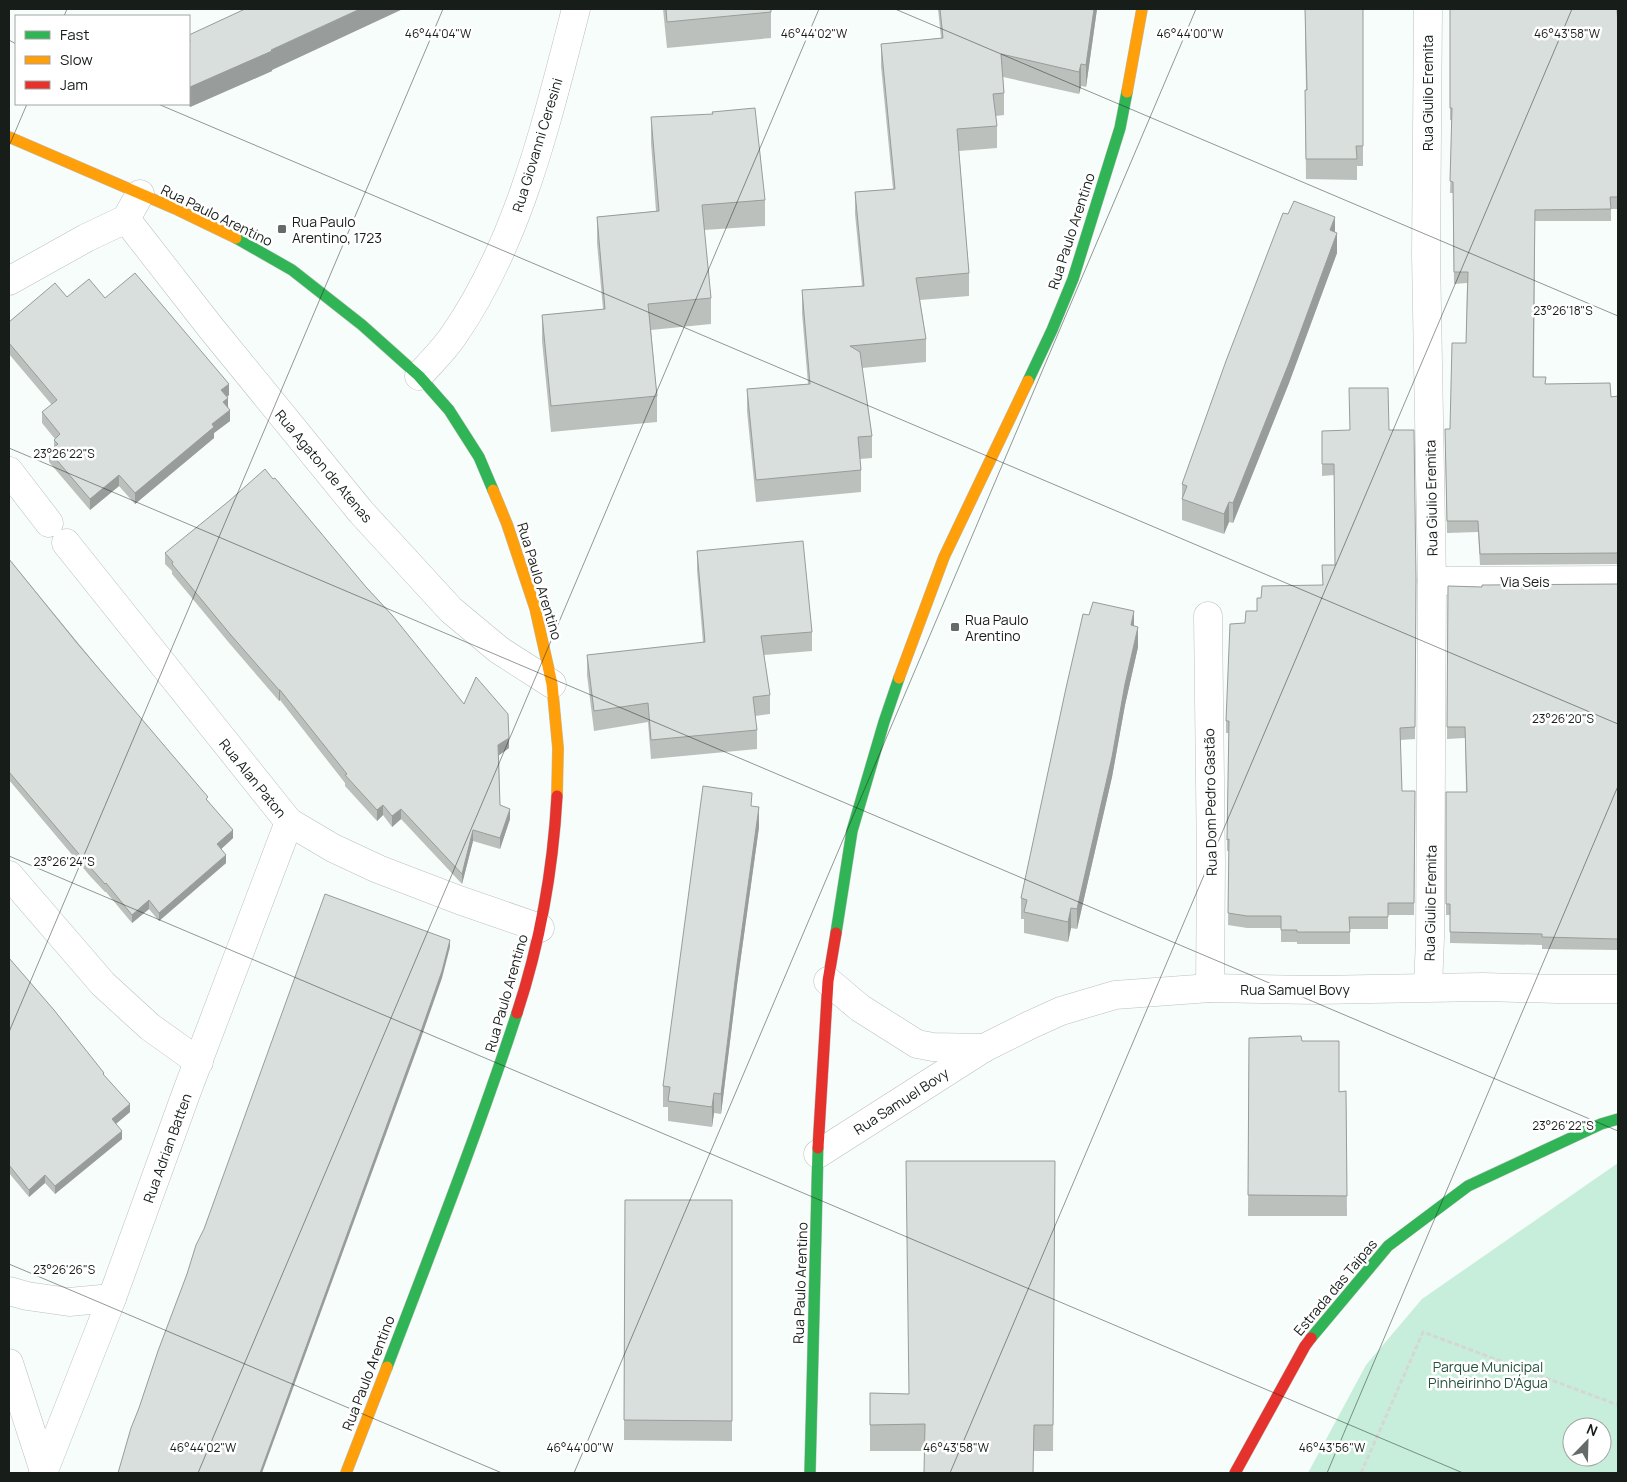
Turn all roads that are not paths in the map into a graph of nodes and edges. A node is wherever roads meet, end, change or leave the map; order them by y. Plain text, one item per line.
1 (576, 9) edge
2 (1142, 9) edge
3 (1428, 9) edge
4 (9, 137) edge
5 (140, 194) junction
6 (126, 219) junction
7 (9, 281) edge
8 (419, 376) junction
9 (9, 471) edge
10 (1618, 580) edge
11 (1432, 581) junction
12 (1208, 616) dead end
13 (552, 684) junction
14 (289, 822) junction
15 (9, 876) edge
16 (540, 928) junction
17 (828, 980) junction
18 (1428, 987) junction
19 (1210, 988) junction
20 (1618, 989) edge
21 (984, 1048) junction
22 (199, 1062) junction
23 (1618, 1119) edge
24 (818, 1154) junction
25 (9, 1290) edge
26 (112, 1298) junction
27 (9, 1363) edge
28 (43, 1471) edge
29 (346, 1473) edge
30 (810, 1473) edge
31 (1235, 1473) edge

1 - 8 street, Rua Giovanni Ceresini
2 - 17 street, Rua Paulo Arentino
3 - 11 street, Rua Giulio Eremita
4 - 5 street, Rua Paulo Arentino
5 - 6 street
5 - 8 street, Rua Paulo Arentino
6 - 7 street
6 - 13 street, Rua Agaton de Atenas
8 - 13 street, Rua Paulo Arentino
9 - 14 street, Rua Alan Paton
10 - 11 street, Via Seis
11 - 18 street, Rua Giulio Eremita
12 - 19 street, Rua Dom Pedro Gastão
13 - 16 street, Rua Paulo Arentino
14 - 16 street, Rua Alan Paton
14 - 22 street, Rua Adrian Batten
15 - 22 street
16 - 29 street, Rua Paulo Arentino
17 - 21 street, Rua Samuel Bovy
17 - 24 street, Rua Paulo Arentino
18 - 19 street, Rua Samuel Bovy
18 - 20 street, Rua Samuel Bovy
19 - 21 street, Rua Samuel Bovy
21 - 24 street, Rua Samuel Bovy
22 - 26 street, Rua Adrian Batten
23 - 31 street, Estrada das Taipas
24 - 30 street, Rua Paulo Arentino
25 - 26 street
26 - 28 street, Rua Adrian Batten
27 - 28 street

